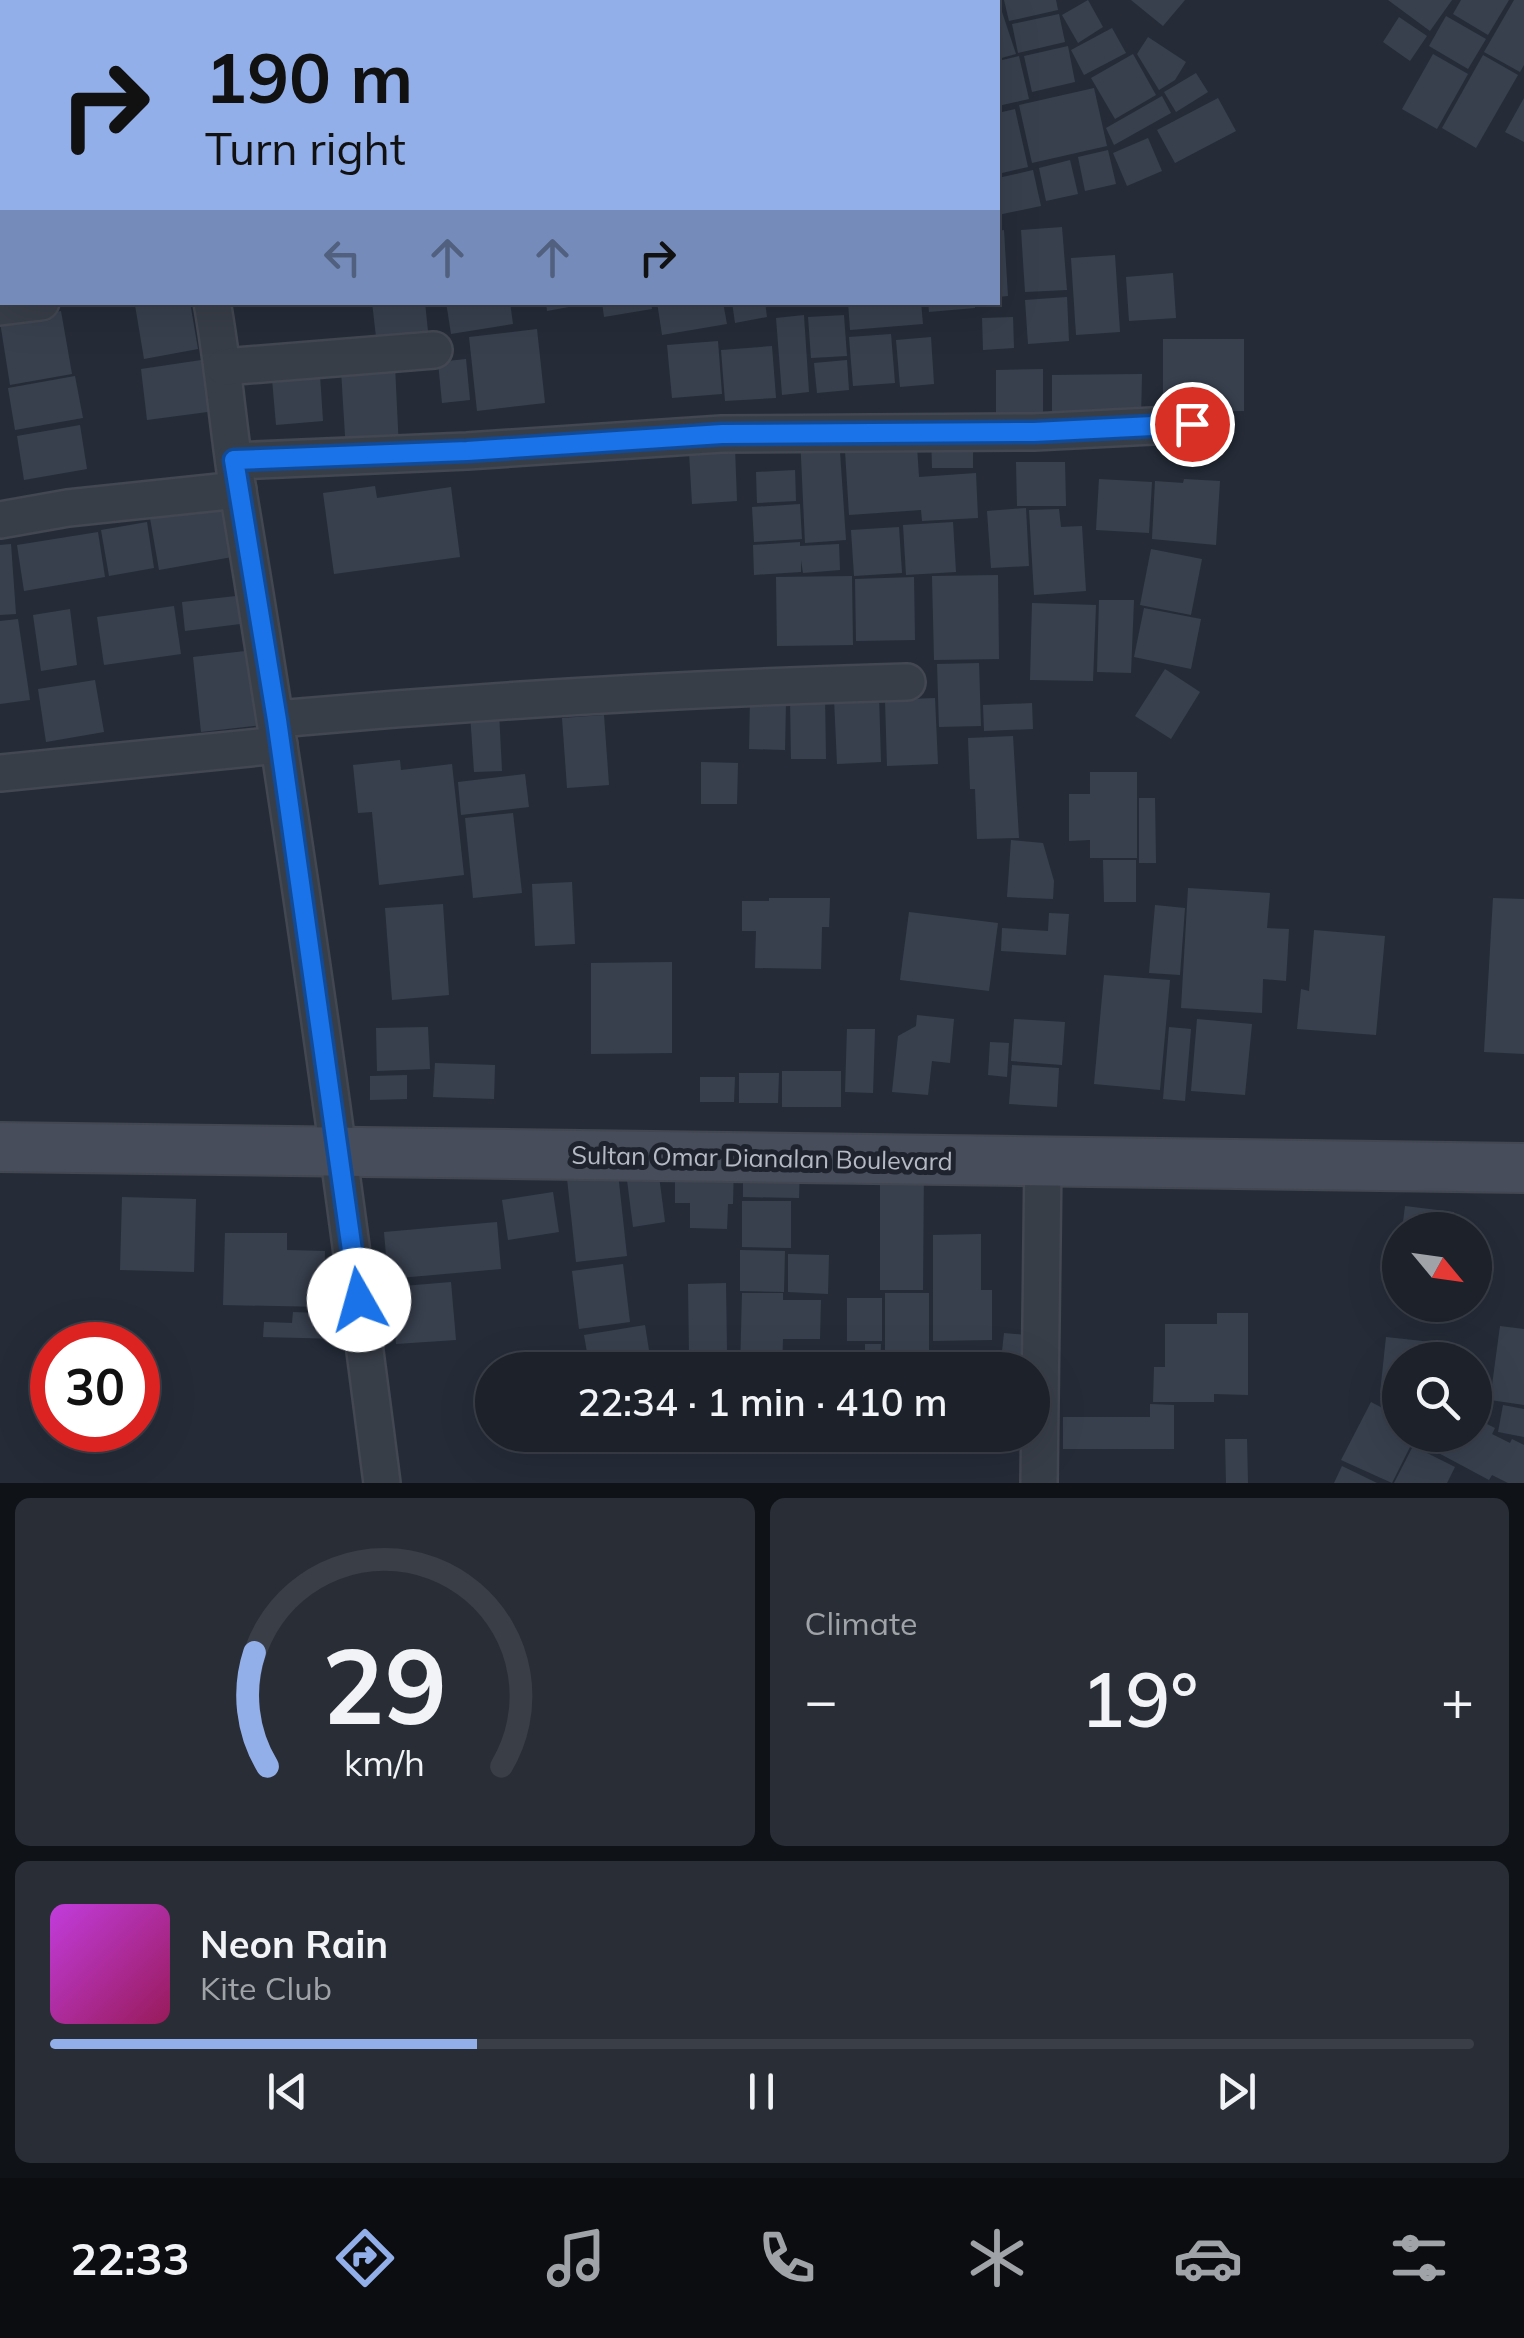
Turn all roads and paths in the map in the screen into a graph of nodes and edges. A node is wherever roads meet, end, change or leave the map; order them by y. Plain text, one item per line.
1 (213, 305) edge
2 (434, 350) dead end
3 (224, 367) junction
4 (1192, 424) dead end
5 (236, 475) junction
6 (0, 520) edge
7 (906, 682) dead end
8 (278, 732) junction
9 (0, 772) edge
10 (0, 1147) edge
11 (340, 1153) junction
12 (1042, 1161) junction
13 (1524, 1168) edge
14 (382, 1483) edge
15 (1039, 1483) edge

1 - 3 street
2 - 3 street
3 - 5 street
4 - 5 street
5 - 6 street
5 - 8 street
7 - 8 street
8 - 9 street
8 - 11 street
10 - 11 main road, Sultan Omar Dianalan Boulevard
11 - 12 main road, Sultan Omar Dianalan Boulevard
11 - 14 street
12 - 13 main road, Sultan Omar Dianalan Boulevard
12 - 15 street

